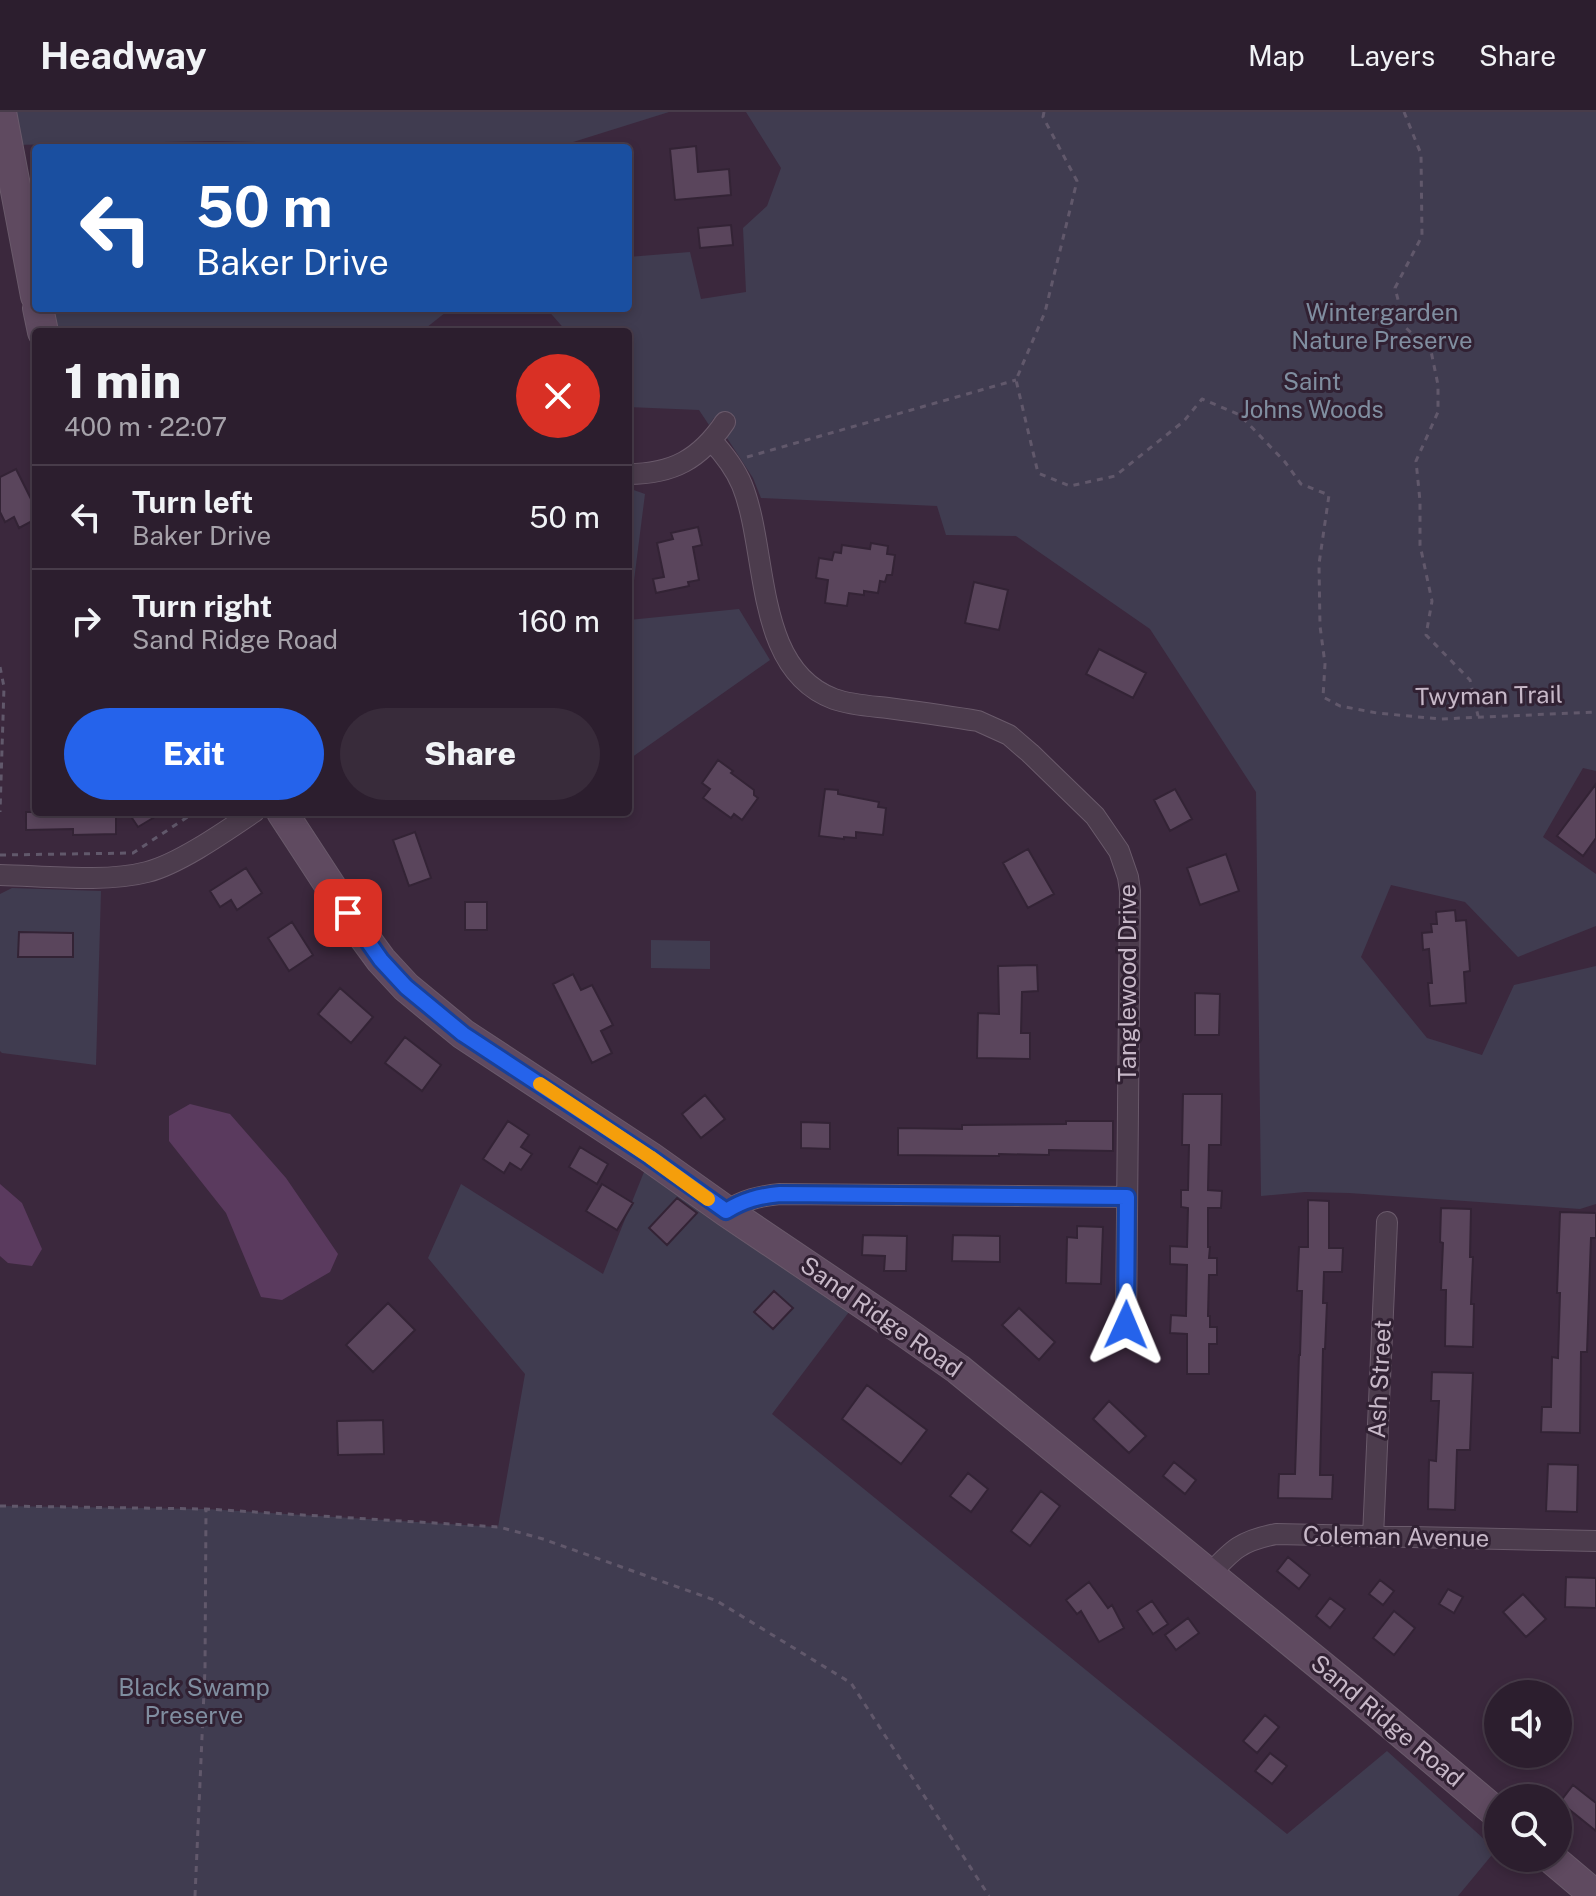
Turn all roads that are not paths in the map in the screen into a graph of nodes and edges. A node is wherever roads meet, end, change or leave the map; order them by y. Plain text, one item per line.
1 (1, 112) edge
2 (32, 275) edge
3 (725, 422) dead end
4 (711, 440) junction
5 (632, 474) edge
6 (248, 816) edge
7 (285, 816) edge
8 (0, 875) edge
9 (1127, 1197) junction
10 (726, 1211) junction
11 (1387, 1222) dead end
12 (1126, 1325) dead end
13 (1373, 1537) junction
14 (1596, 1541) edge
15 (1210, 1574) junction
16 (1484, 1802) edge
17 (1568, 1872) edge
18 (1596, 1896) edge

1 - 2 street
3 - 4 street
4 - 5 street
4 - 9 street, Tanglewood Drive
6 - 8 street
7 - 10 street, Sand Ridge Road
9 - 10 street
9 - 12 street, Tanglewood Drive
10 - 15 street, Sand Ridge Road
11 - 13 street, Ash Street
13 - 14 street, Coleman Avenue
13 - 15 street, Coleman Avenue
15 - 16 street, Sand Ridge Road
17 - 18 street

